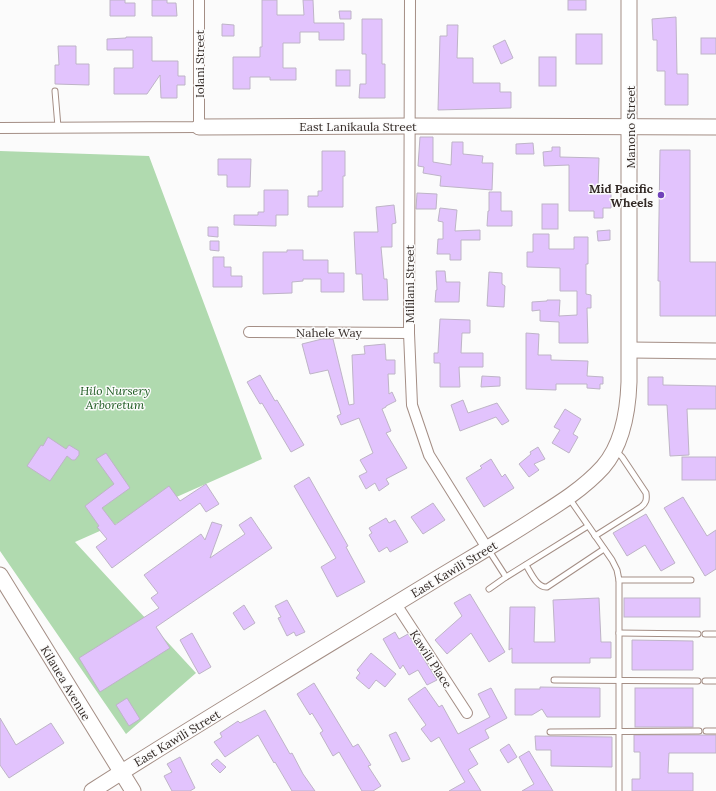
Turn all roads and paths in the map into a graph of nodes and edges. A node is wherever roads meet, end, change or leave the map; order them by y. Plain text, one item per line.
1 (200, 0) edge
2 (410, 0) edge
3 (629, 0) edge
4 (55, 91) dead end
5 (410, 126) junction
6 (58, 127) junction
7 (200, 127) junction
8 (630, 127) junction
9 (716, 127) edge
10 (0, 128) edge
11 (249, 332) dead end
12 (409, 332) junction
13 (630, 350) junction
14 (716, 351) edge
15 (614, 450) junction
16 (568, 498) junction
17 (588, 526) junction
18 (595, 536) junction
19 (487, 548) junction
20 (604, 549) junction
21 (526, 565) junction
22 (0, 575) edge
23 (506, 577) junction
24 (619, 580) junction
25 (691, 580) dead end
26 (489, 589) dead end
27 (396, 604) junction
28 (619, 633) junction
29 (698, 634) dead end
30 (705, 634) dead end
31 (716, 634) edge
32 (554, 680) dead end
33 (619, 680) junction
34 (698, 681) dead end
35 (705, 681) dead end
36 (716, 681) edge
37 (467, 713) dead end
38 (699, 731) dead end
39 (706, 731) dead end
40 (716, 731) edge
41 (550, 732) dead end
42 (619, 732) junction
43 (121, 773) junction
44 (92, 791) edge
45 (132, 791) edge
46 (619, 791) edge

1 - 7 street, Iolani Street
2 - 5 street, Mililani Street
3 - 8 street, Manono Street
4 - 6 lane
5 - 7 street, East Lanikaula Street
5 - 8 street, East Lanikaula Street
5 - 12 street, Mililani Street
6 - 7 street, East Lanikaula Street
6 - 10 street, East Lanikaula Street
8 - 9 street, East Lanikaula Street
8 - 13 street, Manono Street
11 - 12 street, Nahele Way
12 - 19 street, Mililani Street
13 - 14 street
13 - 15 street, East Kawili Street
15 - 16 street, East Kawili Street
15 - 18 lane
16 - 17 lane
16 - 19 street, East Kawili Street
17 - 18 lane
17 - 21 lane
18 - 20 lane
19 - 23 lane
19 - 27 street, East Kawili Street
20 - 21 lane
20 - 24 lane
21 - 23 lane
22 - 43 street, Kilauea Avenue
23 - 26 lane
24 - 25 lane
24 - 28 lane
27 - 37 street, Kawili Place
27 - 43 street, East Kawili Street
28 - 29 lane
28 - 33 lane
30 - 31 lane
32 - 33 lane
33 - 34 lane
33 - 42 lane
35 - 36 lane
38 - 42 lane
39 - 40 lane
41 - 42 lane
42 - 46 lane
43 - 44 street, East Kawili Street
43 - 45 street, Kilauea Avenue

